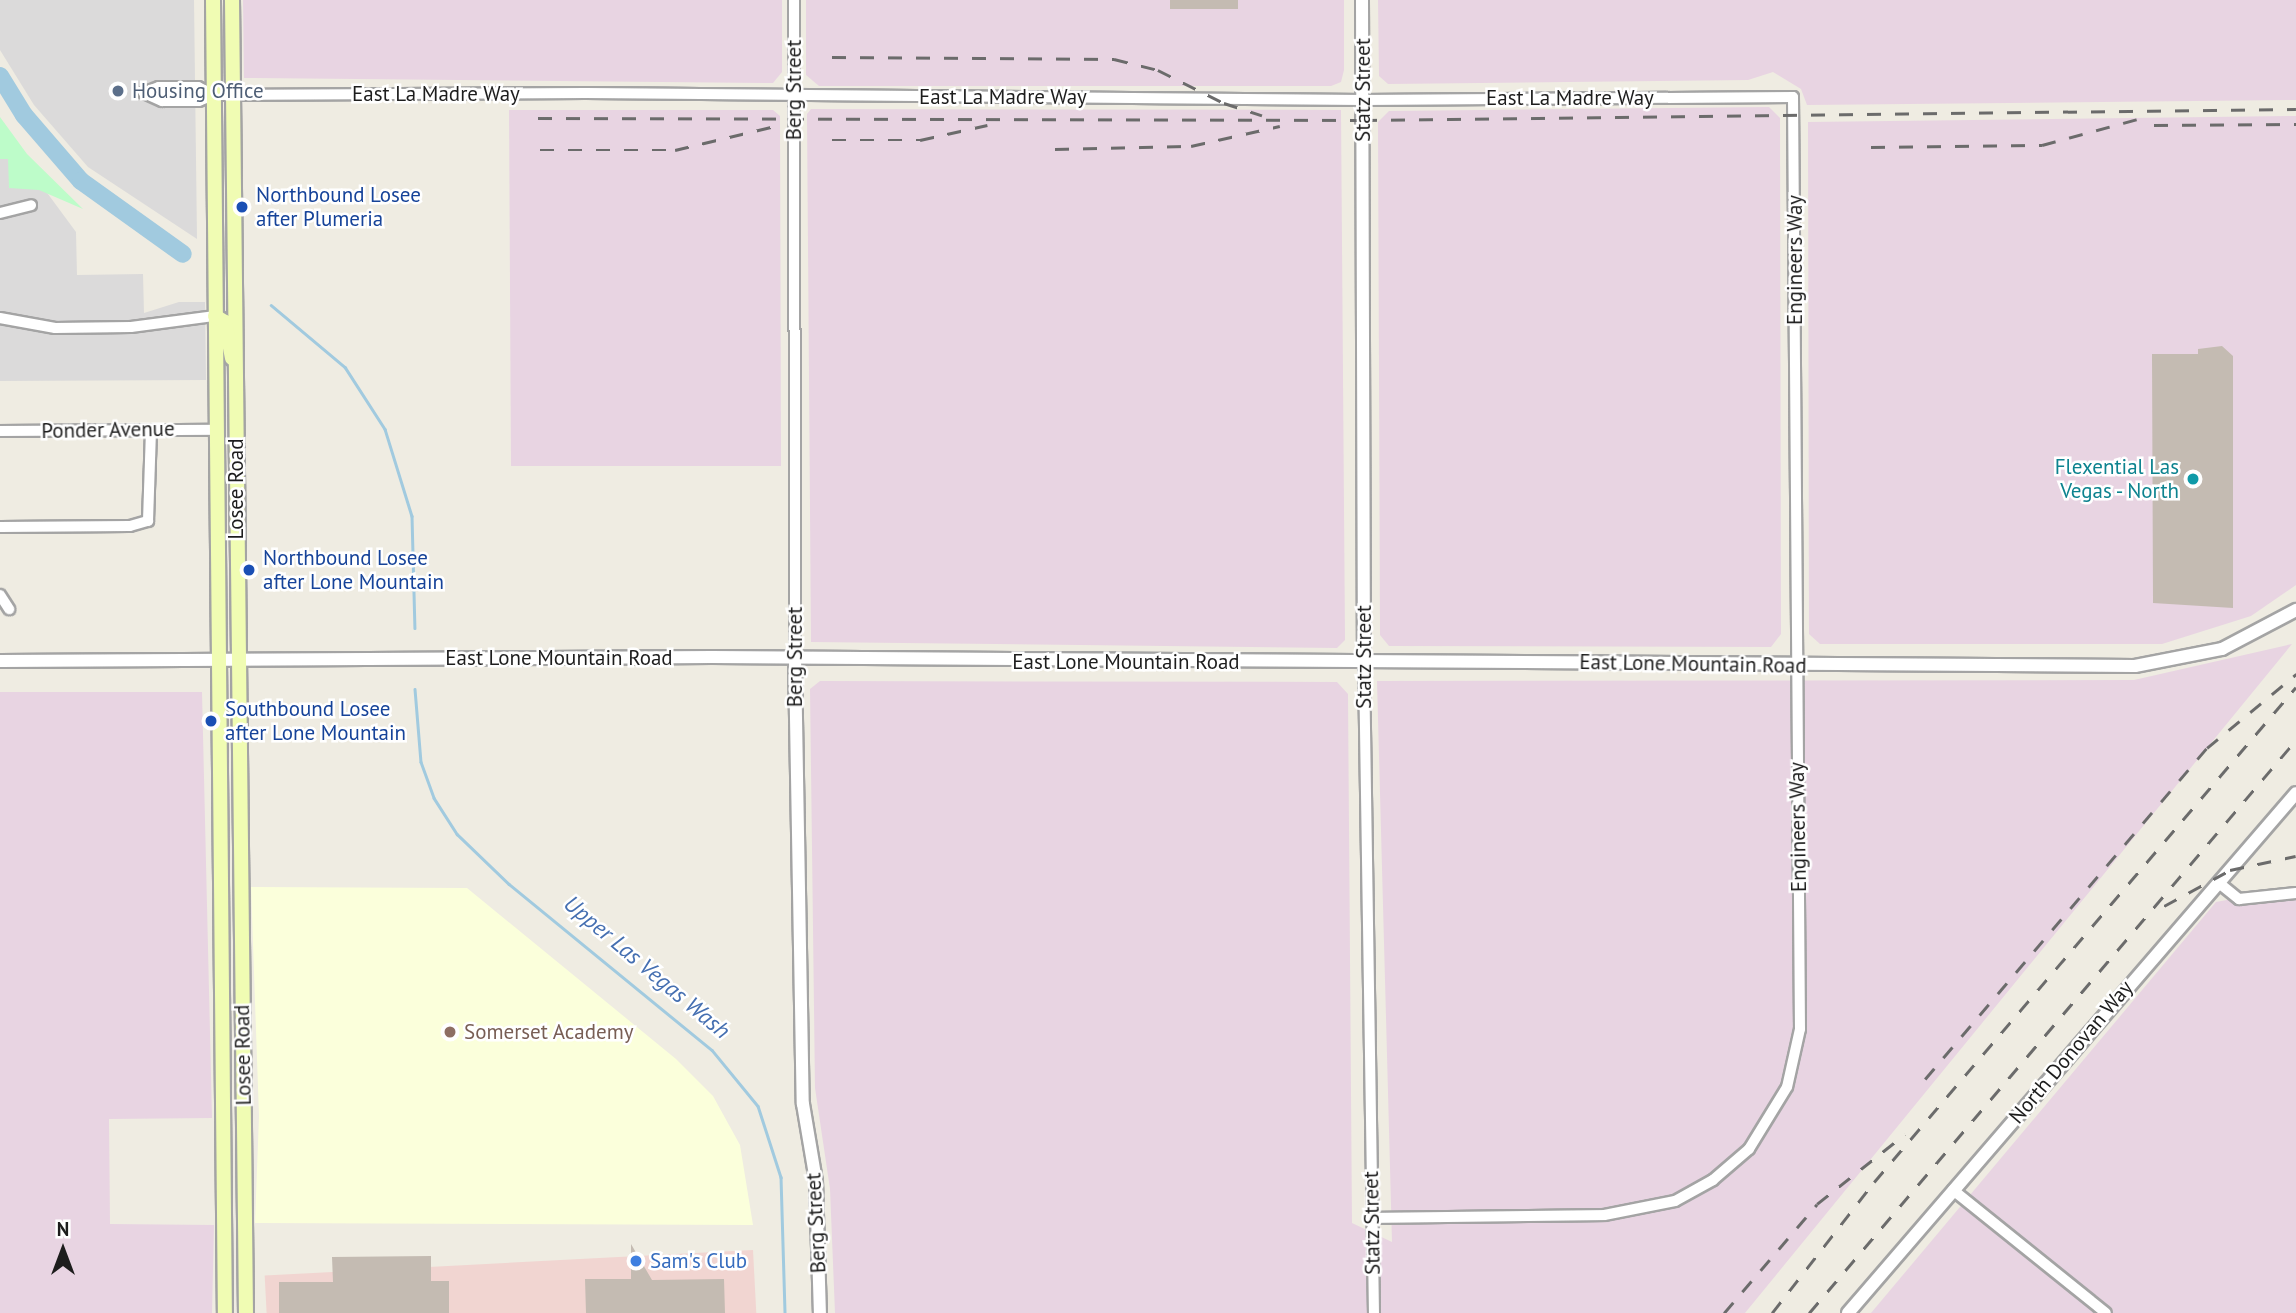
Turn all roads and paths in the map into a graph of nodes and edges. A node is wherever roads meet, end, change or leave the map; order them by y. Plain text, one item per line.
1 (213, 0) edge
2 (232, 0) edge
3 (794, 0) edge
4 (1362, 0) edge
5 (214, 95) junction
6 (233, 95) junction
7 (794, 96) junction
8 (1793, 97) joint
9 (1363, 100) junction
10 (31, 205) dead end
11 (0, 213) edge
12 (215, 316) junction
13 (0, 318) edge
14 (236, 373) junction
15 (217, 429) junction
16 (152, 430) junction
17 (0, 431) edge
18 (0, 527) edge
19 (0, 595) edge
20 (9, 609) dead end
21 (2296, 610) edge
22 (219, 660) junction
23 (237, 660) junction
24 (0, 661) edge
25 (795, 661) junction
26 (1364, 663) junction
27 (1796, 666) junction
28 (2296, 793) edge
29 (221, 847) junction
30 (2219, 883) junction
31 (2296, 893) edge
32 (222, 928) junction
33 (241, 934) junction
34 (243, 1004) junction
35 (1953, 1190) junction
36 (1372, 1218) junction
37 (225, 1313) edge
38 (246, 1313) edge
39 (820, 1313) edge
40 (1374, 1313) edge
41 (1848, 1313) edge
42 (2106, 1313) edge

1 - 5 main road, Losee Road
2 - 6 main road, Losee Road
3 - 7 street, Berg Street
4 - 9 street, Statz Street
5 - 5 street, East La Madre Way
5 - 6 street, East La Madre Way
5 - 12 main road, Losee Road
6 - 7 street, East La Madre Way
6 - 14 main road, Losee Road
7 - 9 street, East La Madre Way
7 - 25 street, Berg Street
8 - 9 street, East La Madre Way
8 - 27 street, Engineers Way
9 - 26 street, Statz Street
10 - 11 street
12 - 13 street
12 - 14 main road
12 - 15 main road, Losee Road
14 - 23 main road, Losee Road
15 - 16 street, Ponder Avenue
15 - 22 main road, Losee Road
16 - 17 street, Ponder Avenue
16 - 18 street
19 - 20 street
21 - 27 street, East Lone Mountain Road
22 - 23 street, East Lone Mountain Road
22 - 24 street, East Lone Mountain Road
22 - 29 main road, Losee Road
23 - 25 street, East Lone Mountain Road
23 - 33 main road, Losee Road
25 - 26 street, East Lone Mountain Road
25 - 39 street, Berg Street
26 - 27 street, East Lone Mountain Road
26 - 36 street, Statz Street
27 - 36 street, Engineers Way
28 - 30 street, North Donovan Way
29 - 32 main road, Losee Road
29 - 33 main road
30 - 31 street
30 - 35 street, North Donovan Way
32 - 34 main road
32 - 37 main road, Losee Road
33 - 34 main road, Losee Road
34 - 38 main road, Losee Road
35 - 41 street, North Donovan Way
35 - 42 street
36 - 40 street, Statz Street

